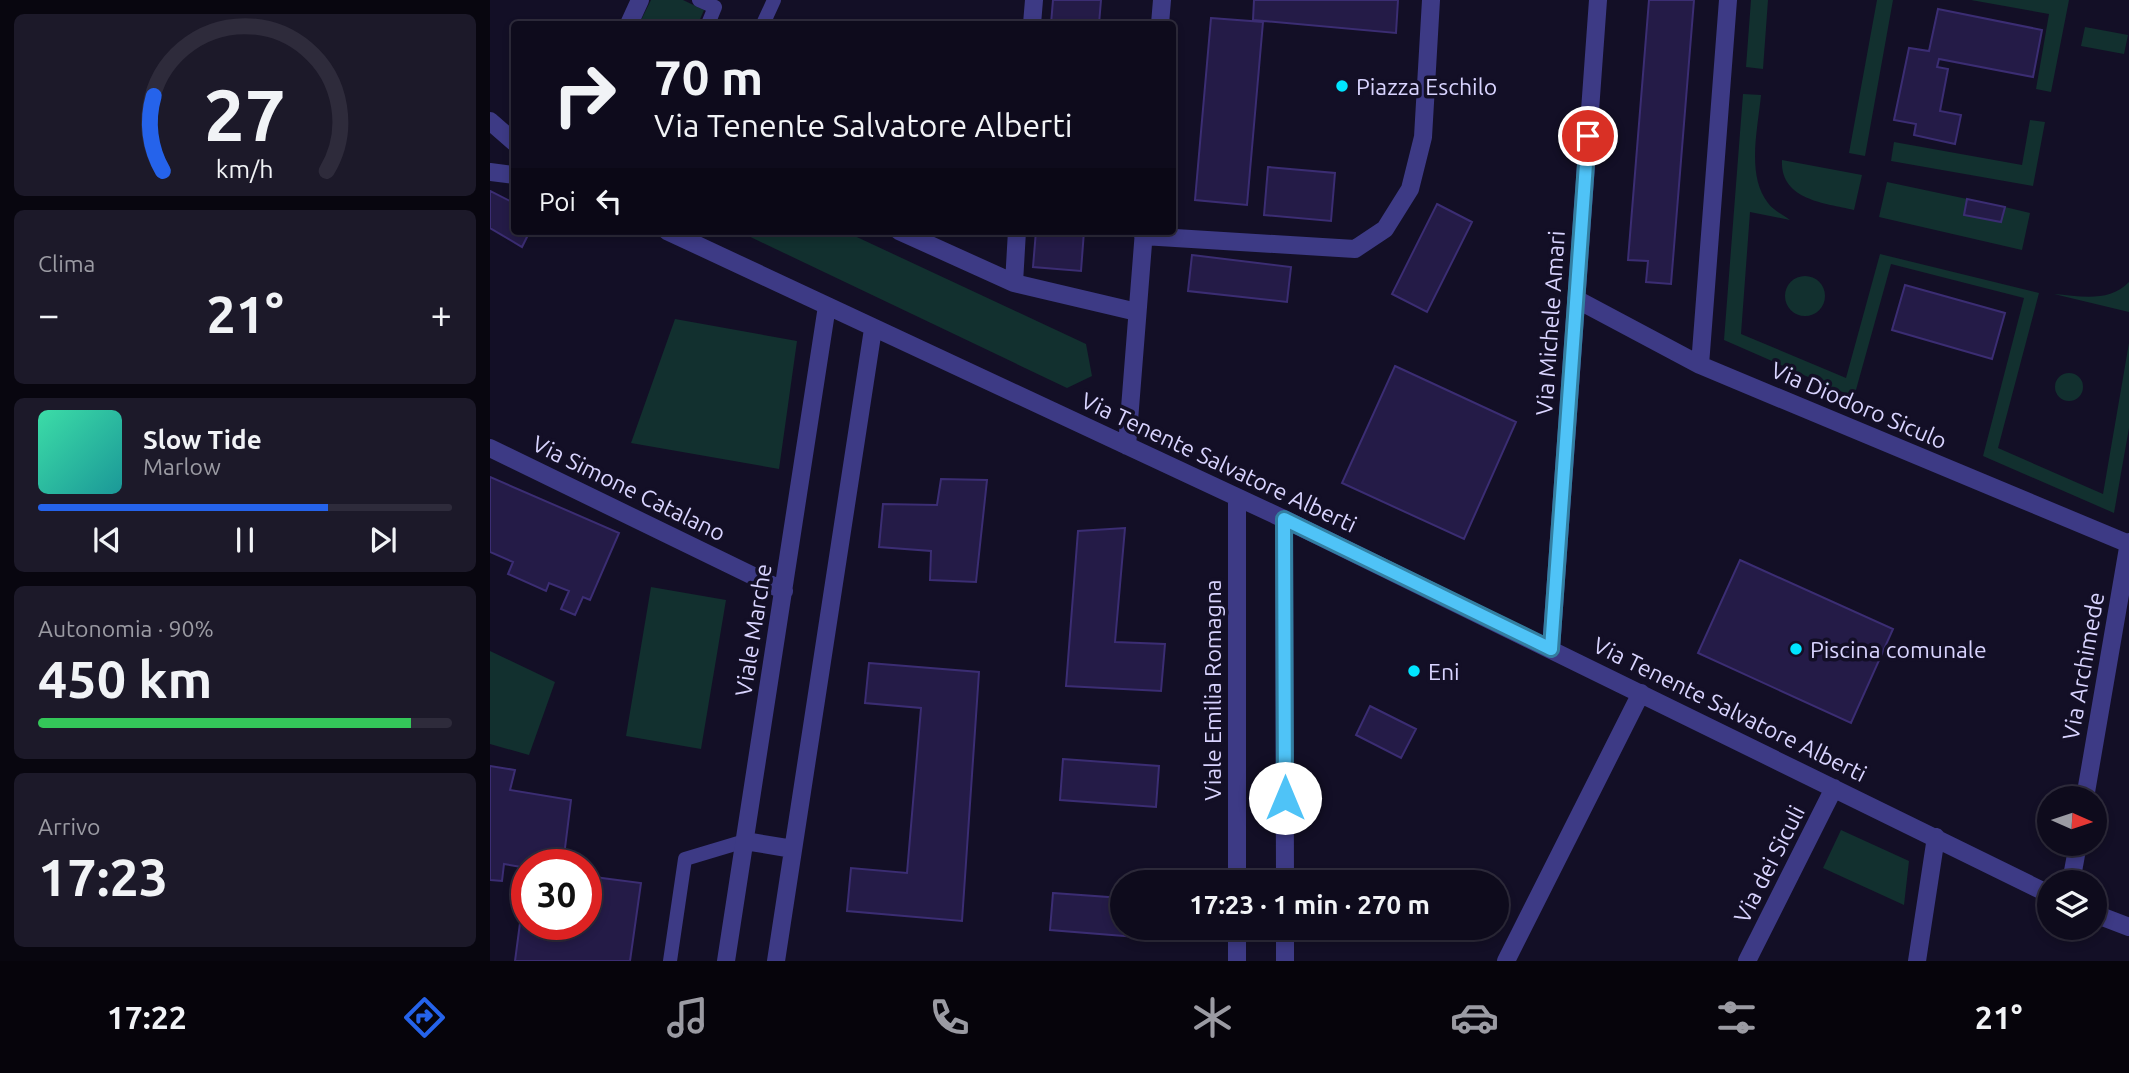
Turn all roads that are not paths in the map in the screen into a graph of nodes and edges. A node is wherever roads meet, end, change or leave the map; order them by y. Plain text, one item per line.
1 (640, 0) edge
2 (699, 0) edge
3 (774, 0) edge
4 (1034, 0) edge
5 (1162, 0) edge
6 (1431, 0) edge
7 (1598, 0) edge
8 (1728, 0) edge
9 (630, 21) edge
10 (709, 21) edge
11 (764, 21) edge
12 (1032, 21) edge
13 (1160, 21) edge
14 (490, 121) edge
15 (511, 139) edge
16 (490, 172) edge
17 (511, 175) edge
18 (676, 235) edge
19 (908, 235) edge
20 (1017, 235) edge
21 (1144, 235) edge
22 (1170, 235) edge
23 (1014, 283) junction
24 (1576, 299) junction
25 (827, 306) junction
26 (1137, 312) junction
27 (873, 329) junction
28 (1700, 365) junction
29 (1127, 446) junction
30 (490, 448) edge
31 (1237, 499) junction
32 (1284, 519) junction
33 (2129, 543) edge
34 (784, 591) junction
35 (1551, 649) junction
36 (1641, 693) junction
37 (2087, 786) edge
38 (1834, 788) junction
39 (1936, 837) junction
40 (745, 841) junction
41 (793, 849) junction
42 (1237, 870) edge
43 (1285, 870) edge
44 (2037, 888) edge
45 (2107, 919) edge
46 (2129, 928) edge
47 (1237, 940) edge
48 (1285, 940) edge
49 (670, 961) edge
50 (726, 961) edge
51 (776, 961) edge
52 (1237, 961) edge
53 (1285, 961) edge
54 (1506, 961) edge
55 (1747, 961) edge
56 (1917, 961) edge

1 - 9 street
2 - 10 lane
3 - 11 lane
4 - 12 street
5 - 13 street
6 - 22 street
7 - 24 street, Via Michele Amari
8 - 28 street
14 - 15 street
16 - 17 street
18 - 25 street, Via Tenente Salvatore Alberti
19 - 23 street
20 - 23 street
21 - 26 street
23 - 26 street
24 - 28 street, Via Diodoro Siculo
24 - 35 street, Via Michele Amari
25 - 27 street, Via Tenente Salvatore Alberti
25 - 34 street, Viale Marche
26 - 29 street
27 - 29 street, Via Tenente Salvatore Alberti
27 - 41 street
28 - 33 street, Via Diodoro Siculo
29 - 31 street, Via Tenente Salvatore Alberti
30 - 34 street, Via Simone Catalano
31 - 32 street, Via Tenente Salvatore Alberti
31 - 42 street, Viale Emilia Romagna
32 - 35 street, Via Tenente Salvatore Alberti
32 - 43 street
33 - 37 street, Via Archimede
34 - 40 street, Viale Marche
35 - 36 street, Via Tenente Salvatore Alberti
36 - 38 street, Via Tenente Salvatore Alberti
36 - 54 street
38 - 39 street, Via Tenente Salvatore Alberti
38 - 55 street, Via dei Siculi
39 - 44 street, Via Tenente Salvatore Alberti
39 - 56 street
40 - 41 street
40 - 49 lane
40 - 50 street, Viale Marche
41 - 51 street
45 - 46 street
47 - 52 street
48 - 53 street

